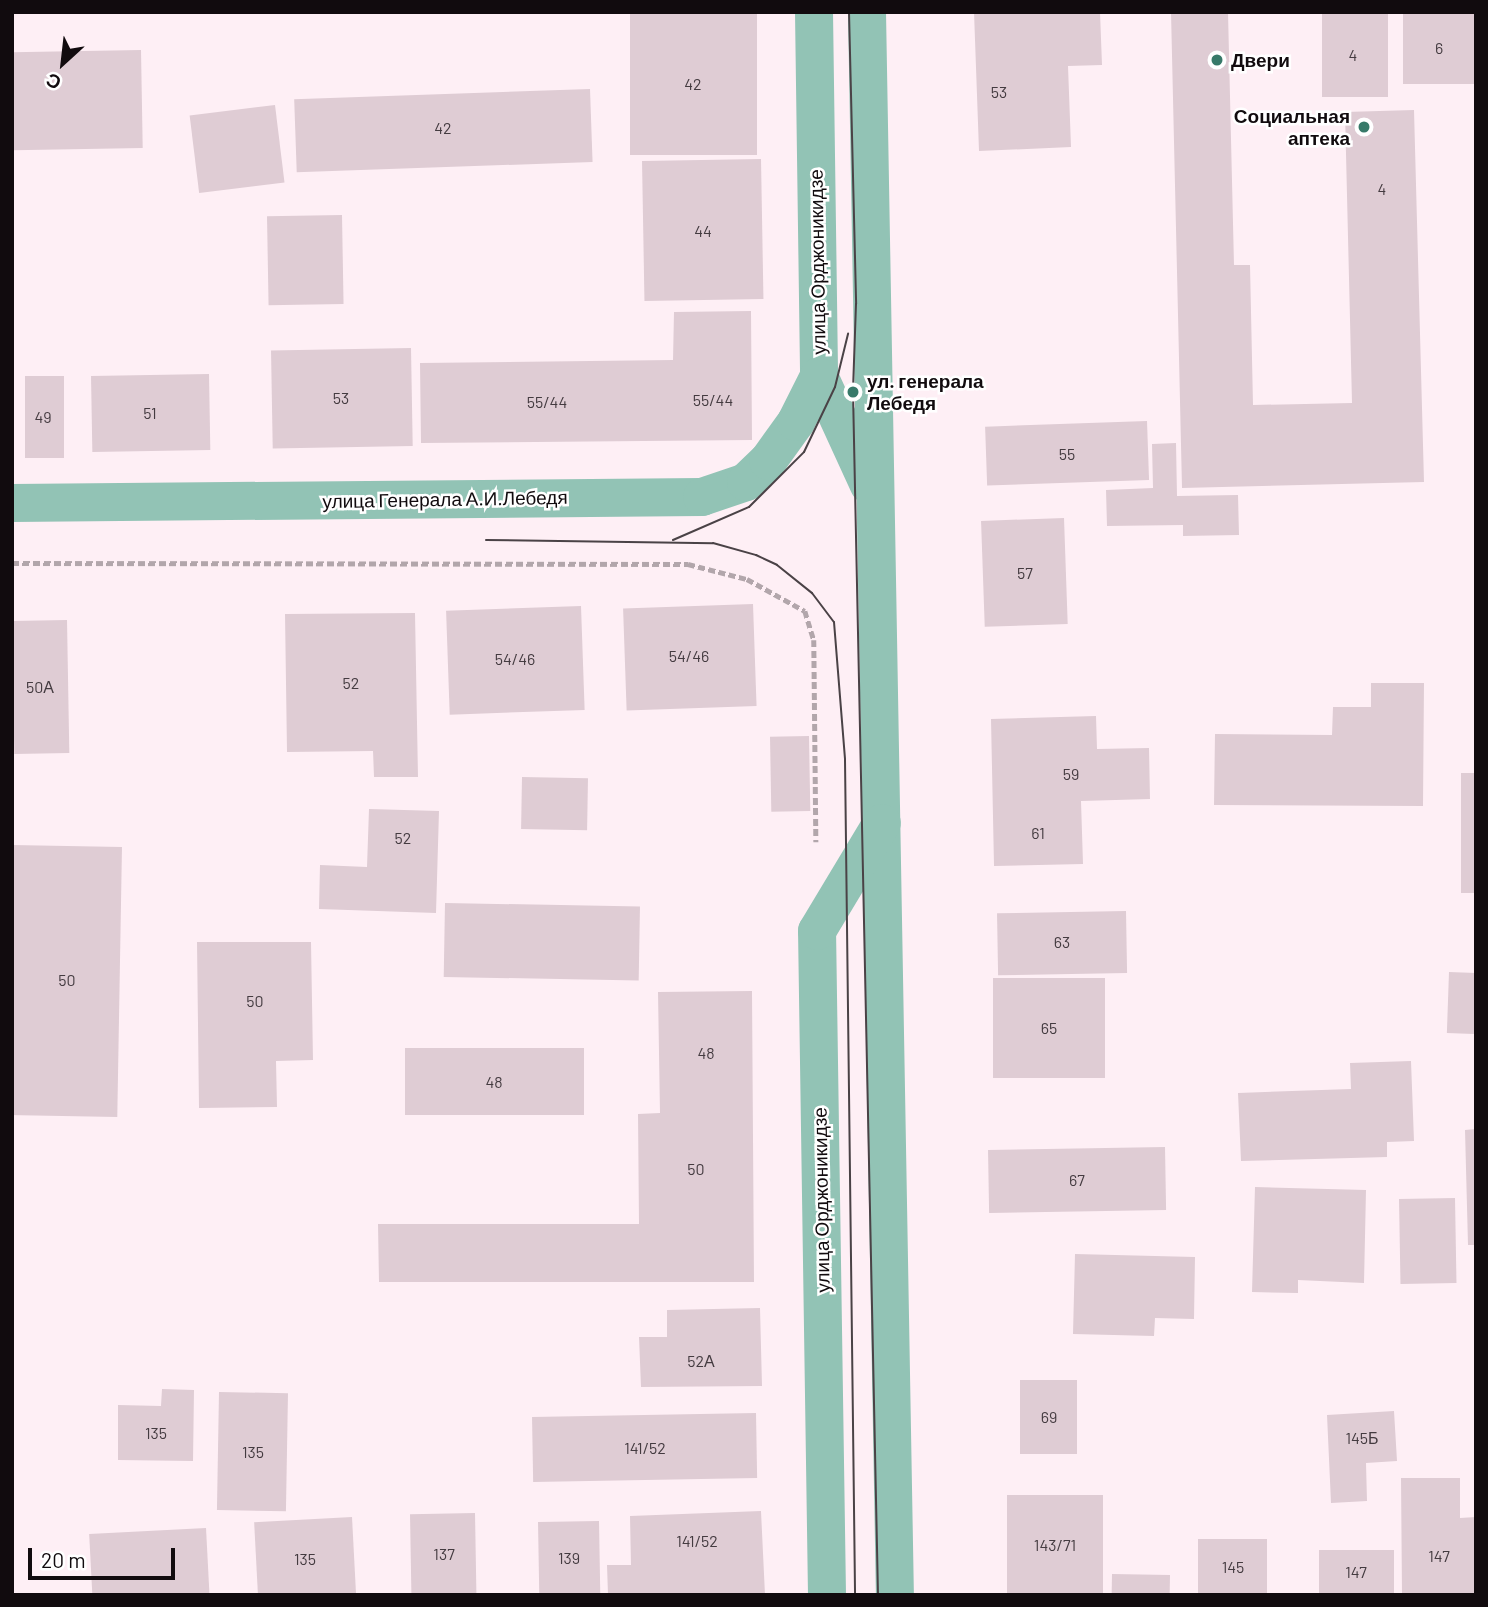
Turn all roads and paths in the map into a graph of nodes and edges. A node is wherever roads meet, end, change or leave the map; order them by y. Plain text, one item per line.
1 (814, 12) edge
2 (867, 12) edge
3 (818, 376) junction
4 (876, 499) junction
5 (12, 503) edge
6 (12, 563) edge
7 (882, 823) junction
8 (816, 848) dead end
9 (827, 1595) edge
10 (895, 1595) edge

1 - 3 street, улица Орджоникидзе
2 - 4 street, улица Орджоникидзе
3 - 4 street, улица Орджоникидзе
3 - 5 street, улица Генерала А.И.Лебедя
4 - 7 street, улица Орджоникидзе
6 - 8 path
7 - 9 street, улица Орджоникидзе
7 - 10 street, улица Орджоникидзе

